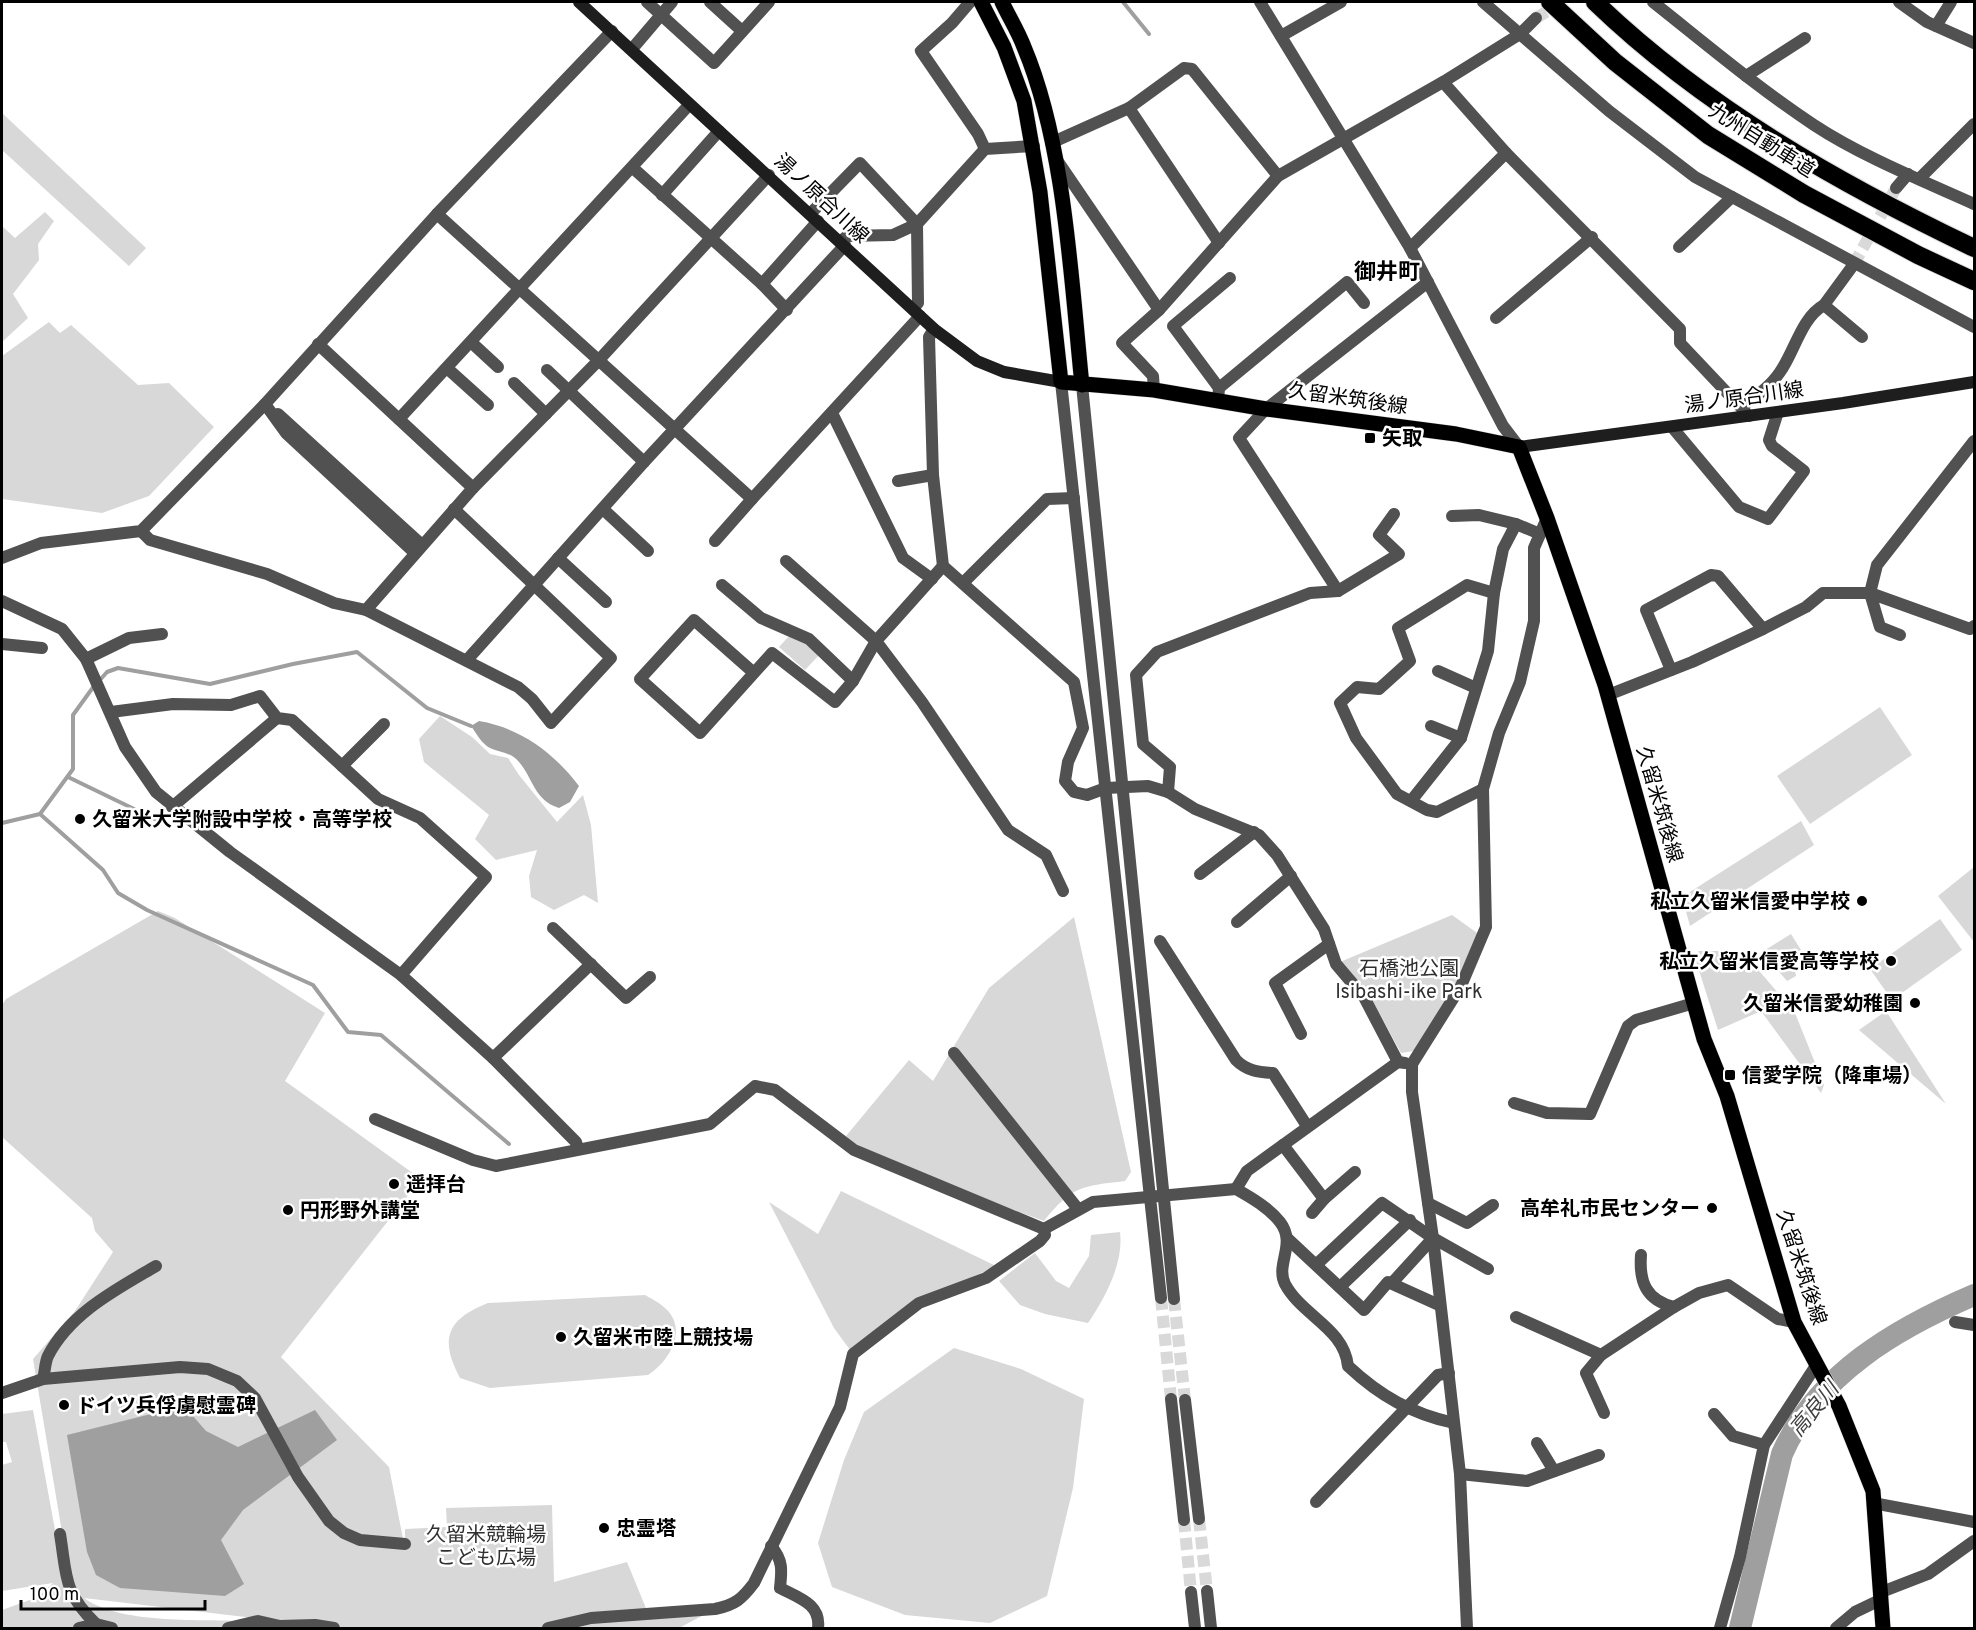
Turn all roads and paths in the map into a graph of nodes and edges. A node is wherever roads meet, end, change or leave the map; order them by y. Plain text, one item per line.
1 (579, 2) edge
2 (647, 2) edge
3 (672, 2) edge
4 (710, 2) edge
5 (769, 2) edge
6 (970, 2) edge
7 (981, 2) edge
8 (1002, 2) edge
9 (1260, 2) edge
10 (1341, 2) edge
11 (1483, 2) edge
12 (1550, 2) edge
13 (1594, 2) edge
14 (1653, 2) edge
15 (1901, 2) edge
16 (1951, 2) edge
17 (661, 14) junction
18 (1536, 18) tunnel mouth
19 (1936, 26) junction
20 (612, 31) junction
21 (742, 31) junction
22 (1520, 34) junction
23 (1281, 36) junction
24 (1805, 38) dead end
25 (1974, 43) edge
26 (632, 50) junction
27 (1746, 76) junction
28 (1443, 82) junction
29 (690, 105) junction
30 (1129, 108) junction
31 (1974, 124) edge
32 (719, 131) junction
33 (1342, 139) junction
34 (1034, 146) junction
35 (985, 149) junction
36 (1053, 149) junction
37 (1506, 153) junction
38 (633, 168) junction
39 (769, 175) junction
40 (1278, 176) junction
41 (1913, 177) junction
42 (1896, 188) tunnel mouth
43 (662, 195) junction
44 (1731, 197) junction
45 (1974, 204) edge
46 (438, 214) junction
47 (814, 217) junction
48 (917, 224) junction
49 (1592, 237) junction
50 (710, 239) junction
51 (843, 243) junction
52 (1219, 243) junction
53 (1679, 247) dead end
54 (1410, 248) junction
55 (1974, 248) edge
56 (1854, 264) junction
57 (1230, 278) dead end
58 (1974, 281) edge
59 (1428, 282) junction
60 (762, 284) junction
61 (519, 290) junction
62 (1364, 303) dead end
63 (1824, 305) junction
64 (787, 310) junction
65 (1159, 310) junction
66 (916, 312) junction
67 (1496, 318) dead end
68 (1974, 327) edge
69 (934, 330) junction
70 (1862, 337) dead end
71 (472, 343) junction
72 (318, 344) junction
73 (598, 361) junction
74 (498, 367) dead end
75 (448, 369) junction
76 (547, 370) dead end
77 (1061, 382) junction
78 (1974, 382) edge
79 (514, 383) dead end
80 (1082, 385) junction
81 (568, 389) junction
82 (1154, 390) junction
83 (1218, 395) junction
84 (265, 404) junction
85 (488, 405) dead end
86 (1266, 409) junction
87 (1745, 412) junction
88 (1778, 412) junction
89 (832, 413) junction
90 (546, 414) junction
91 (399, 419) junction
92 (1672, 427) junction
93 (675, 428) junction
94 (1974, 441) edge
95 (1519, 447) junction
96 (644, 462) junction
97 (933, 475) junction
98 (898, 481) dead end
99 (472, 488) junction
100 (1074, 498) junction
101 (752, 499) junction
102 (454, 509) junction
103 (603, 509) junction
104 (1394, 514) dead end
105 (1452, 516) dead end
106 (1547, 518) junction
107 (1516, 524) junction
108 (141, 531) junction
109 (1540, 534) junction
110 (716, 541) dead end
111 (419, 549) junction
112 (648, 551) dead end
113 (2, 558) edge
114 (558, 558) junction
115 (786, 561) dead end
116 (943, 566) junction
117 (932, 579) junction
118 (963, 583) junction
119 (533, 584) junction
120 (722, 585) dead end
121 (1338, 591) junction
122 (1494, 592) junction
123 (1870, 593) junction
124 (2, 601) edge
125 (606, 602) dead end
126 (366, 610) junction
127 (1974, 626) edge
128 (1763, 629) junction
129 (162, 634) dead end
130 (1900, 635) dead end
131 (876, 641) junction
132 (2, 644) edge
133 (42, 648) dead end
134 (86, 659) junction
135 (467, 660) junction
136 (1671, 670) junction
137 (1438, 671) dead end
138 (754, 673) junction
139 (854, 681) junction
140 (1476, 688) junction
141 (1608, 695) junction
142 (111, 712) junction
143 (277, 718) junction
144 (384, 724) dead end
145 (1431, 726) dead end
146 (1461, 738) junction
147 (342, 766) junction
148 (1106, 788) junction
149 (1121, 788) junction
150 (1483, 789) junction
151 (1168, 792) junction
152 (1411, 801) junction
153 (172, 807) junction
154 (1254, 832) junction
155 (1200, 874) dead end
156 (1291, 876) junction
157 (1063, 891) dead end
158 (1237, 922) dead end
159 (553, 928) dead end
160 (1160, 942) dead end
161 (1329, 944) junction
162 (591, 964) junction
163 (401, 975) junction
164 (650, 977) dead end
165 (1694, 1003) junction
166 (1301, 1034) dead end
167 (954, 1053) dead end
168 (493, 1058) junction
169 (1398, 1062) junction
170 (1412, 1064) junction
171 (1514, 1103) dead end
172 (375, 1119) dead end
173 (1307, 1126) junction
174 (1283, 1145) junction
175 (579, 1149) junction
176 (1355, 1172) dead end
177 (1236, 1189) junction
178 (1156, 1197) junction
179 (1324, 1199) junction
180 (1428, 1203) junction
181 (1493, 1205) dead end
182 (1078, 1209) junction
183 (1312, 1213) dead end
184 (1410, 1220) junction
185 (1044, 1229) junction
186 (1433, 1238) junction
187 (1288, 1239) junction
188 (1641, 1255) dead end
189 (1317, 1264) junction
190 (156, 1266) dead end
191 (1488, 1269) dead end
192 (1392, 1283) junction
193 (1340, 1287) junction
194 (1167, 1299) tunnel mouth
195 (1439, 1305) junction
196 (1674, 1307) junction
197 (1516, 1317) dead end
198 (1794, 1322) junction
199 (1955, 1322) dead end
200 (1974, 1325) edge
201 (1601, 1355) junction
202 (1817, 1364) junction
203 (1449, 1373) junction
204 (43, 1379) junction
205 (2, 1393) edge
206 (1171, 1399) tunnel mouth
207 (1185, 1400) tunnel mouth
208 (1405, 1407) junction
209 (1604, 1413) dead end
210 (1714, 1414) dead end
211 (1454, 1423) junction
212 (1537, 1443) dead end
213 (1764, 1445) junction
214 (1599, 1455) dead end
215 (1554, 1471) junction
216 (1460, 1474) junction
217 (1316, 1502) dead end
218 (1873, 1503) junction
219 (1199, 1518) tunnel mouth
220 (1184, 1520) tunnel mouth
221 (1974, 1522) edge
222 (60, 1534) dead end
223 (1974, 1540) edge
224 (405, 1544) dead end
225 (771, 1546) junction
226 (1207, 1591) tunnel mouth
227 (1191, 1592) tunnel mouth
228 (1880, 1596) junction
229 (96, 1624) junction
230 (79, 1629) edge
231 (112, 1629) edge
232 (228, 1629) edge
233 (334, 1629) edge
234 (548, 1629) edge
235 (818, 1629) edge
236 (1195, 1629) edge
237 (1212, 1629) edge
238 (1467, 1629) edge
239 (1720, 1629) edge
240 (1836, 1629) edge
241 (1884, 1629) edge

1 - 20 main road, 湯ノ原合川線
2 - 17 street
3 - 17 street
4 - 21 street
5 - 21 street
6 - 35 street
7 - 34 main road
8 - 36 main road
9 - 23 street
10 - 23 street
11 - 22 street
12 - 58 highway, 九州自動車道
13 - 55 highway, 九州自動車道
14 - 27 street
15 - 19 street
16 - 19 street
17 - 21 street
17 - 26 street
18 - 22 street
19 - 25 street
20 - 26 main road, 湯ノ原合川線
20 - 46 street
22 - 28 street
22 - 44 street
23 - 33 street
24 - 27 street
26 - 29 main road, 湯ノ原合川線
27 - 41 street
28 - 33 street
28 - 37 street
29 - 32 main road, 湯ノ原合川線
29 - 38 street
30 - 36 street
30 - 40 street
30 - 52 street
31 - 41 street
32 - 39 main road, 湯ノ原合川線
32 - 43 street
33 - 40 street
33 - 54 street
34 - 35 street
34 - 77 main road
35 - 48 street
36 - 65 street
36 - 80 main road
37 - 49 street
37 - 54 street
38 - 43 street
38 - 61 street
39 - 47 main road, 湯ノ原合川線
39 - 50 street
40 - 52 street
41 - 42 street
41 - 45 street
43 - 50 street
44 - 53 street
44 - 56 street
46 - 61 street
46 - 72 street
47 - 48 street
47 - 51 main road, 湯ノ原合川線
47 - 60 street
48 - 51 street
48 - 66 street
49 - 67 street
49 - 87 street
50 - 60 street
50 - 73 street
51 - 64 street
51 - 66 main road, 湯ノ原合川線
52 - 65 street
54 - 59 street
56 - 63 street
56 - 68 street
57 - 83 street
59 - 86 street
59 - 95 street
60 - 64 street
61 - 71 street
61 - 73 street
62 - 83 street
63 - 70 street
63 - 87 street
64 - 93 street
65 - 82 street
66 - 69 main road, 湯ノ原合川線
66 - 89 street
69 - 77 main road, 湯ノ原合川線
69 - 97 street
71 - 74 street
71 - 75 street
72 - 84 street
72 - 91 street
73 - 81 street
73 - 93 street
75 - 85 street
75 - 91 street
76 - 81 street
77 - 80 main road, 久留米筑後線
77 - 100 street
78 - 88 main road, 湯ノ原合川線
79 - 90 street
80 - 82 main road, 久留米筑後線
80 - 149 street
81 - 90 street
81 - 96 street
82 - 83 main road, 久留米筑後線
83 - 86 main road, 久留米筑後線
84 - 108 street
84 - 111 street
86 - 95 main road, 久留米筑後線
86 - 121 street
87 - 88 main road, 湯ノ原合川線
87 - 92 main road, 湯ノ原合川線
88 - 92 street
89 - 101 street
89 - 117 street
90 - 99 street
91 - 99 street
92 - 95 main road, 湯ノ原合川線
93 - 96 street
93 - 101 street
94 - 123 street
95 - 106 main road, 久留米筑後線
96 - 103 street
97 - 98 street
97 - 116 street
99 - 102 street
100 - 118 street
100 - 148 street
101 - 110 street
102 - 111 street
102 - 119 street
103 - 112 street
103 - 114 street
104 - 121 street
105 - 107 street
106 - 109 street
106 - 141 main road, 久留米筑後線
107 - 109 street
107 - 122 street
108 - 113 street
108 - 126 street
109 - 150 street
111 - 126 street
114 - 119 street
114 - 125 street
115 - 131 street
116 - 117 street
116 - 118 street
117 - 131 street
118 - 148 street
119 - 135 street
119 - 135 street
120 - 139 street
121 - 151 street
122 - 140 street
122 - 152 street
123 - 127 street
123 - 128 street
123 - 130 street
124 - 134 street
126 - 135 street
128 - 136 street
128 - 136 street
129 - 134 street
131 - 139 street
131 - 157 street
132 - 133 street
134 - 142 street
136 - 141 street
137 - 140 street
138 - 138 street
138 - 139 street
140 - 146 street
141 - 165 main road, 久留米筑後線
142 - 143 street
142 - 153 street
143 - 147 street
143 - 153 street
144 - 147 street
145 - 146 street
146 - 152 street
147 - 163 street
148 - 149 street
148 - 178 street
149 - 151 street
149 - 178 street
150 - 152 street
150 - 170 street
151 - 154 street
153 - 163 street
154 - 155 street
154 - 156 street
156 - 158 street
156 - 161 street
159 - 162 street
160 - 173 street
161 - 166 street
161 - 169 street
162 - 164 street
162 - 168 street
163 - 168 street
165 - 171 street
165 - 198 main road, 久留米筑後線
167 - 182 street
168 - 175 street
169 - 170 street
169 - 173 street
170 - 180 street
172 - 175 street
173 - 174 street
174 - 177 street
174 - 179 street
175 - 185 street
176 - 179 street
177 - 178 street
177 - 187 street
178 - 182 street
178 - 194 street
179 - 183 street
180 - 181 street
180 - 186 street
182 - 185 street
184 - 186 street
184 - 189 street
184 - 193 street
185 - 225 street
186 - 191 street
186 - 192 street
186 - 195 street
187 - 189 street
187 - 208 street
188 - 196 street
189 - 193 street
190 - 204 street
192 - 193 street
192 - 195 street
195 - 203 street
196 - 198 street
196 - 201 street
197 - 201 street
198 - 202 main road, 久留米筑後線
199 - 200 street
201 - 209 street
202 - 213 street
202 - 218 main road, 久留米筑後線
203 - 208 street
203 - 211 street
204 - 205 street
204 - 224 street
206 - 220 street
207 - 219 street
208 - 211 street
208 - 217 street
210 - 213 street
211 - 216 street
212 - 215 street
213 - 239 street
214 - 215 street
215 - 216 street
216 - 238 street
218 - 221 street
218 - 228 main road, 久留米筑後線
222 - 229 street
223 - 228 street
225 - 234 street
225 - 235 street
226 - 237 street
227 - 236 street
228 - 240 street
228 - 241 main road, 久留米筑後線
229 - 230 street
229 - 231 street
232 - 233 street

